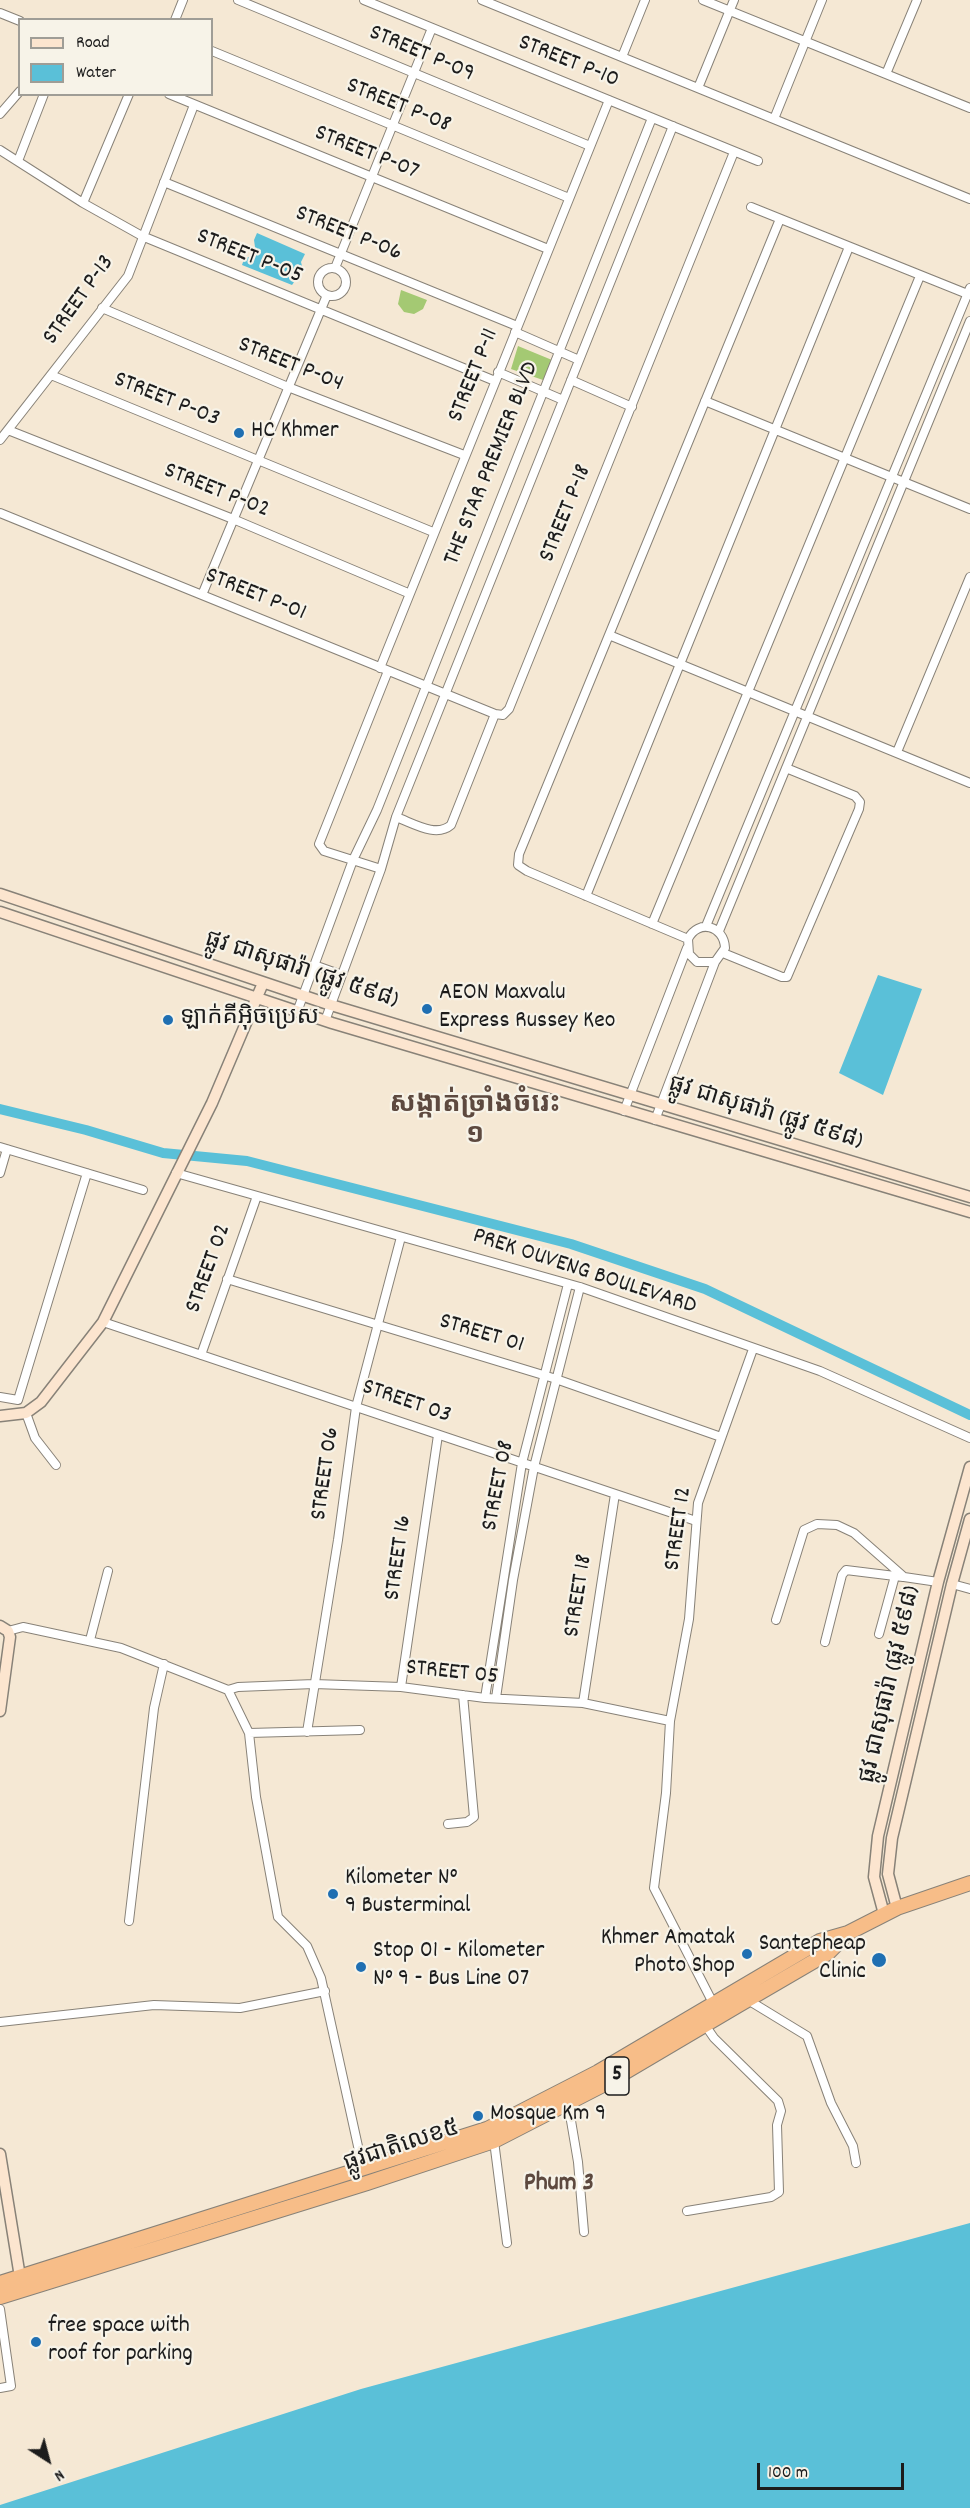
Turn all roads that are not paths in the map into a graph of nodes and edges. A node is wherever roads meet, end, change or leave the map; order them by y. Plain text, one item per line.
1 (183, 0) edge
2 (238, 0) edge
3 (364, 0) edge
4 (482, 0) edge
5 (645, 0) edge
6 (703, 0) edge
7 (734, 0) edge
8 (822, 0) edge
9 (917, 0) edge
10 (730, 11) junction
11 (0, 13) edge
12 (177, 18) edge
13 (18, 20) edge
14 (432, 28) junction
15 (805, 41) junction
16 (213, 51) edge
17 (622, 57) junction
18 (414, 74) junction
19 (886, 74) junction
20 (698, 88) junction
21 (18, 93) edge
22 (43, 96) edge
23 (128, 96) edge
24 (174, 96) edge
25 (970, 97) edge
26 (609, 100) junction
27 (194, 105) junction
28 (968, 107) edge
29 (0, 114) edge
30 (652, 118) junction
31 (774, 119) junction
32 (393, 126) junction
33 (673, 126) junction
34 (590, 147) junction
35 (0, 150) edge
36 (735, 152) junction
37 (18, 161) junction
38 (758, 161) dead end
39 (371, 177) junction
40 (164, 182) junction
41 (569, 198) junction
42 (970, 199) edge
43 (82, 203) junction
44 (751, 207) dead end
45 (780, 219) junction
46 (142, 236) junction
47 (849, 247) junction
48 (548, 249) junction
49 (342, 252) junction
50 (335, 268) junction
51 (920, 276) junction
52 (969, 293) edge
53 (327, 295) junction
54 (102, 308) junction
55 (321, 308) junction
56 (970, 321) edge
57 (516, 329) junction
58 (559, 351) junction
59 (579, 360) junction
60 (51, 375) junction
61 (497, 377) junction
62 (571, 380) junction
63 (288, 387) junction
64 (543, 392) junction
65 (563, 400) junction
66 (705, 401) junction
67 (632, 407) junction
68 (774, 429) junction
69 (8, 430) junction
70 (0, 440) edge
71 (464, 455) junction
72 (844, 457) junction
73 (258, 459) junction
74 (892, 477) junction
75 (904, 482) junction
76 (970, 508) edge
77 (0, 513) edge
78 (233, 519) junction
79 (433, 532) junction
80 (970, 577) edge
81 (408, 593) junction
82 (202, 595) junction
83 (609, 635) junction
84 (680, 664) junction
85 (380, 668) junction
86 (388, 671) junction
87 (426, 686) junction
88 (748, 692) junction
89 (445, 694) junction
90 (795, 711) junction
91 (495, 714) junction
92 (807, 716) junction
93 (897, 752) junction
94 (786, 768) junction
95 (970, 783) edge
96 (396, 817) junction
97 (350, 859) junction
98 (381, 869) junction
99 (0, 894) edge
100 (586, 896) junction
101 (0, 912) edge
102 (652, 924) junction
103 (706, 926) junction
104 (95, 927) junction
105 (719, 931) junction
106 (89, 943) junction
107 (687, 944) junction
108 (723, 953) junction
109 (715, 962) junction
110 (314, 965) junction
111 (342, 975) junction
112 (263, 983) junction
113 (303, 996) junction
114 (257, 999) junction
115 (331, 1005) junction
116 (297, 1012) junction
117 (325, 1021) junction
118 (587, 1083) junction
119 (629, 1096) junction
120 (583, 1099) junction
121 (661, 1106) junction
122 (624, 1111) junction
123 (655, 1120) junction
124 (4, 1148) edge
125 (178, 1170) junction
126 (0, 1173) edge
127 (87, 1173) junction
128 (143, 1190) dead end
129 (257, 1196) junction
130 (970, 1197) edge
131 (970, 1212) edge
132 (401, 1238) junction
133 (227, 1279) junction
134 (568, 1284) junction
135 (580, 1287) junction
136 (103, 1322) junction
137 (377, 1324) junction
138 (753, 1349) junction
139 (201, 1355) junction
140 (545, 1375) junction
141 (556, 1379) junction
142 (0, 1397) edge
143 (356, 1407) junction
144 (26, 1413) junction
145 (0, 1416) edge
146 (438, 1435) junction
147 (721, 1437) junction
148 (970, 1438) edge
149 (522, 1463) junction
150 (56, 1465) dead end
151 (534, 1467) junction
152 (970, 1467) edge
153 (615, 1494) junction
154 (970, 1519) edge
155 (696, 1521) junction
156 (108, 1571) dead end
157 (895, 1576) junction
158 (904, 1577) junction
159 (502, 1580) junction
160 (513, 1580) junction
161 (938, 1582) junction
162 (952, 1584) junction
163 (970, 1588) edge
164 (776, 1620) dead end
165 (4, 1628) edge
166 (879, 1634) dead end
167 (90, 1640) junction
168 (825, 1642) dead end
169 (164, 1664) junction
170 (314, 1684) junction
171 (401, 1687) junction
172 (228, 1690) junction
173 (463, 1695) junction
174 (485, 1698) junction
175 (496, 1698) junction
176 (583, 1703) junction
177 (0, 1710) edge
178 (670, 1721) junction
179 (360, 1730) dead end
180 (307, 1732) junction
181 (249, 1733) junction
182 (891, 1782) junction
183 (905, 1786) junction
184 (448, 1824) dead end
185 (970, 1882) edge
186 (890, 1911) junction
187 (129, 1921) dead end
188 (848, 1933) junction
189 (325, 1991) junction
190 (748, 2000) junction
191 (714, 2005) junction
192 (0, 2022) edge
193 (705, 2025) junction
194 (568, 2103) junction
195 (535, 2114) junction
196 (494, 2141) junction
197 (0, 2154) edge
198 (856, 2163) dead end
199 (363, 2169) junction
200 (367, 2183) junction
201 (687, 2211) dead end
202 (584, 2232) dead end
203 (507, 2243) dead end
204 (119, 2253) junction
205 (0, 2283) edge
206 (21, 2283) junction
207 (0, 2297) edge
208 (0, 2309) edge
209 (0, 2388) edge

1 - 12 street
2 - 18 street, STREET P-09
3 - 14 street, STREET P-10
4 - 17 street
5 - 17 street
6 - 10 street
7 - 10 street
8 - 15 street
9 - 19 street
10 - 15 street
10 - 20 street
11 - 13 street
14 - 18 street
14 - 26 street, STREET P-10
15 - 19 street
15 - 31 street
16 - 32 street, STREET P-08
17 - 20 street
18 - 32 street
18 - 34 street, STREET P-09
19 - 28 street
20 - 31 street
21 - 29 street
22 - 37 street
23 - 43 street
24 - 27 street, STREET P-07
25 - 28 street
26 - 30 street, STREET P-10
26 - 34 street, STREET P-11
27 - 39 street, STREET P-07
27 - 40 street, STREET P-13
30 - 33 street, STREET P-10
30 - 58 street, THE STAR PREMIER BLVD
31 - 42 street
32 - 39 street
32 - 41 street, STREET P-08
33 - 36 street, STREET P-10
33 - 59 street, THE STAR PREMIER BLVD
34 - 41 street, STREET P-11
35 - 37 street, STREET P-05
36 - 38 street, STREET P-10
36 - 67 street, STREET P-18
37 - 43 street, STREET P-05
39 - 48 street, STREET P-07
39 - 49 street
40 - 46 street, STREET P-13
40 - 49 street, STREET P-06
41 - 48 street, STREET P-11
43 - 46 street, STREET P-05
44 - 45 street
45 - 47 street
45 - 66 street
46 - 54 street, STREET P-13
46 - 55 street, STREET P-05
47 - 51 street
47 - 68 street
48 - 57 street, STREET P-11
49 - 50 street
49 - 57 street, STREET P-06
50 - 53 street
50 - 53 street
51 - 52 street
51 - 72 street
52 - 74 street
53 - 55 street
54 - 60 street, STREET P-13
54 - 63 street, STREET P-04
55 - 61 street, STREET P-05
55 - 63 street
56 - 75 street
57 - 58 street, STREET P-06
57 - 61 street, STREET P-11
58 - 59 street, STREET P-06
58 - 64 street, THE STAR PREMIER BLVD
59 - 62 street, THE STAR PREMIER BLVD
60 - 69 street, STREET P-13
60 - 73 street, STREET P-03
61 - 64 street, STREET P-05
61 - 71 street, STREET P-11
62 - 65 street, THE STAR PREMIER BLVD
62 - 67 street
63 - 71 street, STREET P-04
63 - 73 street
64 - 65 street, STREET P-05
64 - 87 street, THE STAR PREMIER BLVD
65 - 89 street, THE STAR PREMIER BLVD
66 - 68 street
66 - 83 street
67 - 91 street, STREET P-18
68 - 72 street
68 - 84 street
69 - 70 street, STREET P-13
69 - 78 street, STREET P-02
71 - 79 street, STREET P-11
72 - 74 street
72 - 88 street
73 - 78 street
73 - 79 street, STREET P-03
74 - 75 street
74 - 90 street
75 - 76 street
75 - 92 street
77 - 82 street, STREET P-01
78 - 81 street, STREET P-02
78 - 82 street
79 - 81 street, STREET P-11
80 - 93 street
81 - 85 street, STREET P-11
82 - 85 street, STREET P-01
83 - 84 street
83 - 100 street
84 - 88 street
84 - 100 street
85 - 86 street, STREET P-01
86 - 87 street, STREET P-01
86 - 97 street
87 - 89 street, STREET P-01
87 - 97 street, THE STAR PREMIER BLVD
88 - 90 street
88 - 102 street
89 - 91 street, STREET P-01
89 - 96 street, THE STAR PREMIER BLVD
90 - 92 street
90 - 103 street
91 - 96 street, STREET P-18
92 - 93 street
92 - 94 street
93 - 95 street
94 - 105 street
94 - 108 street
96 - 98 street, THE STAR PREMIER BLVD
97 - 98 street
97 - 110 street, THE STAR PREMIER BLVD
98 - 111 street, THE STAR PREMIER BLVD
99 - 104 main road, ផ្លូវ ជាសុផារ៉ា (ផ្លូវ ៥៩៨)
100 - 102 street
101 - 106 main road, ផ្លូវ ជាសុផារ៉ា (ផ្លូវ ៥៩៨)
102 - 107 street
103 - 105 street
103 - 107 street
104 - 106 main road
104 - 112 main road, ផ្លូវ ជាសុផារ៉ា (ផ្លូវ ៥៩៨)
105 - 108 street
106 - 114 main road, ផ្លូវ ជាសុផារ៉ា (ផ្លូវ ៥៩៨)
107 - 109 street
107 - 119 street
108 - 109 street
109 - 121 street
110 - 111 street
110 - 113 street, THE STAR PREMIER BLVD
111 - 115 street, THE STAR PREMIER BLVD
112 - 113 main road, ផ្លូវ ជាសុផារ៉ា (ផ្លូវ ៥៩៨)
112 - 114 main road
113 - 115 main road, ផ្លូវ ជាសុផារ៉ា (ផ្លូវ ៥៩៨)
113 - 116 street, THE STAR PREMIER BLVD
114 - 116 main road, ផ្លូវ ជាសុផារ៉ា (ផ្លូវ ៥៩៨)
114 - 125 main road
115 - 117 street, THE STAR PREMIER BLVD
115 - 118 main road, ផ្លូវ ជាសុផារ៉ា (ផ្លូវ ៥៩៨)
116 - 117 main road, ផ្លូវ ជាសុផារ៉ា (ផ្លូវ ៥៩៨)
117 - 120 main road, ផ្លូវ ជាសុផារ៉ា (ផ្លូវ ៥៩៨)
118 - 119 main road, ផ្លូវ ជាសុផារ៉ា (ផ្លូវ ៥៩៨)
118 - 120 main road
119 - 121 main road, ផ្លូវ ជាសុផារ៉ា (ផ្លូវ ៥៩៨)
119 - 122 street
120 - 122 main road, ផ្លូវ ជាសុផារ៉ា (ផ្លូវ ៥៩៨)
121 - 123 street
121 - 130 main road, ផ្លូវ ជាសុផារ៉ា (ផ្លូវ ៥៩៨)
122 - 123 main road, ផ្លូវ ជាសុផារ៉ា (ផ្លូវ ៥៩៨)
123 - 131 main road, ផ្លូវ ជាសុផារ៉ា (ផ្លូវ ៥៩៨)
124 - 126 street
124 - 127 street
125 - 129 street, PREK OUVENG BOULEVARD
125 - 136 main road
127 - 128 street
127 - 142 street
129 - 132 street, PREK OUVENG BOULEVARD
129 - 133 street, STREET 02
132 - 134 street, PREK OUVENG BOULEVARD
132 - 137 street, STREET 06
133 - 137 street, STREET 01
133 - 139 street, STREET 02
134 - 135 street, PREK OUVENG BOULEVARD
134 - 140 street, STREET 08
135 - 138 street, PREK OUVENG BOULEVARD
135 - 141 street
136 - 139 street, STREET 03
136 - 144 main road
137 - 140 street, STREET 01
137 - 143 street, STREET 06
138 - 147 street, STREET 12
138 - 148 street, PREK OUVENG BOULEVARD
139 - 143 street, STREET 03
140 - 141 street, STREET 01
140 - 149 street, STREET 08
141 - 147 street, STREET 01
141 - 151 street
143 - 146 street, STREET 03
143 - 170 street, STREET 06
144 - 145 main road
144 - 150 street
146 - 149 street, STREET 03
146 - 171 street, STREET 16
147 - 155 street, STREET 12
149 - 151 street, STREET 03
149 - 159 street, STREET 08
151 - 153 street, STREET 03
151 - 160 street
152 - 161 main road, ផ្លូវ ជាសុផារ៉ា (ផ្លូវ ៥៩៨)
153 - 155 street, STREET 03
153 - 176 street, STREET 18
154 - 162 main road, ផ្លូវ ជាសុផារ៉ា (ផ្លូវ ៥៩៨)
155 - 178 street, STREET 12
156 - 167 street
157 - 158 street
157 - 166 street
157 - 168 street
158 - 161 street
158 - 164 street
159 - 160 street
159 - 174 street, STREET 08
160 - 175 street
161 - 182 main road, ផ្លូវ ជាសុផារ៉ា (ផ្លូវ ៥៩៨)
162 - 163 street
162 - 183 main road, ផ្លូវ ជាសុផារ៉ា (ផ្លូវ ៥៩៨)
165 - 167 street
165 - 177 main road
167 - 169 street
169 - 172 street
169 - 187 street
170 - 171 street, STREET 05
170 - 172 street, STREET 05
170 - 180 street, STREET 06
171 - 173 street, STREET 05
172 - 181 street
173 - 174 street, STREET 05
173 - 184 street
174 - 175 street, STREET 05
175 - 176 street, STREET 05
176 - 178 street, STREET 05
178 - 191 street, STREET 12
179 - 180 street
180 - 181 street
181 - 189 street
182 - 183 main road
182 - 186 main road, ផ្លូវ ជាសុផារ៉ា (ផ្លូវ ៥៩៨)
183 - 186 main road, ផ្លូវ ជាសុផារ៉ា (ផ្លូវ ៥៩៨)
185 - 186 highway, ផ្លូវជាតិលេខ៥ / 5
186 - 188 highway, ផ្លូវជាតិលេខ៥ / 5
188 - 190 highway, ផ្លូវជាតិលេខ៥ / 5
188 - 191 highway, ផ្លូវជាតិលេខ៥ / 5
189 - 192 street
189 - 199 street
190 - 193 highway, ផ្លូវជាតិលេខ៥ / 5
190 - 198 street
191 - 195 highway, ផ្លូវជាតិលេខ៥ / 5
193 - 194 highway, ផ្លូវជាតិលេខ៥ / 5
193 - 201 street
194 - 195 highway, ផ្លូវជាតិលេខ៥ / 5
194 - 202 street
195 - 196 highway, ផ្លូវជាតិលេខ៥ / 5
195 - 199 highway, ផ្លូវជាតិលេខ៥ / 5
196 - 200 highway, ផ្លូវជាតិលេខ៥ / 5
196 - 203 street
197 - 206 main road
199 - 200 street
199 - 204 highway, ផ្លូវជាតិលេខ៥ / 5
200 - 204 highway, ផ្លូវជាតិលេខ៥ / 5
204 - 206 highway, ផ្លូវជាតិលេខ៥ / 5
205 - 206 highway, ផ្លូវជាតិលេខ៥ / 5
206 - 207 highway, ផ្លូវជាតិលេខ៥ / 5
208 - 209 street

